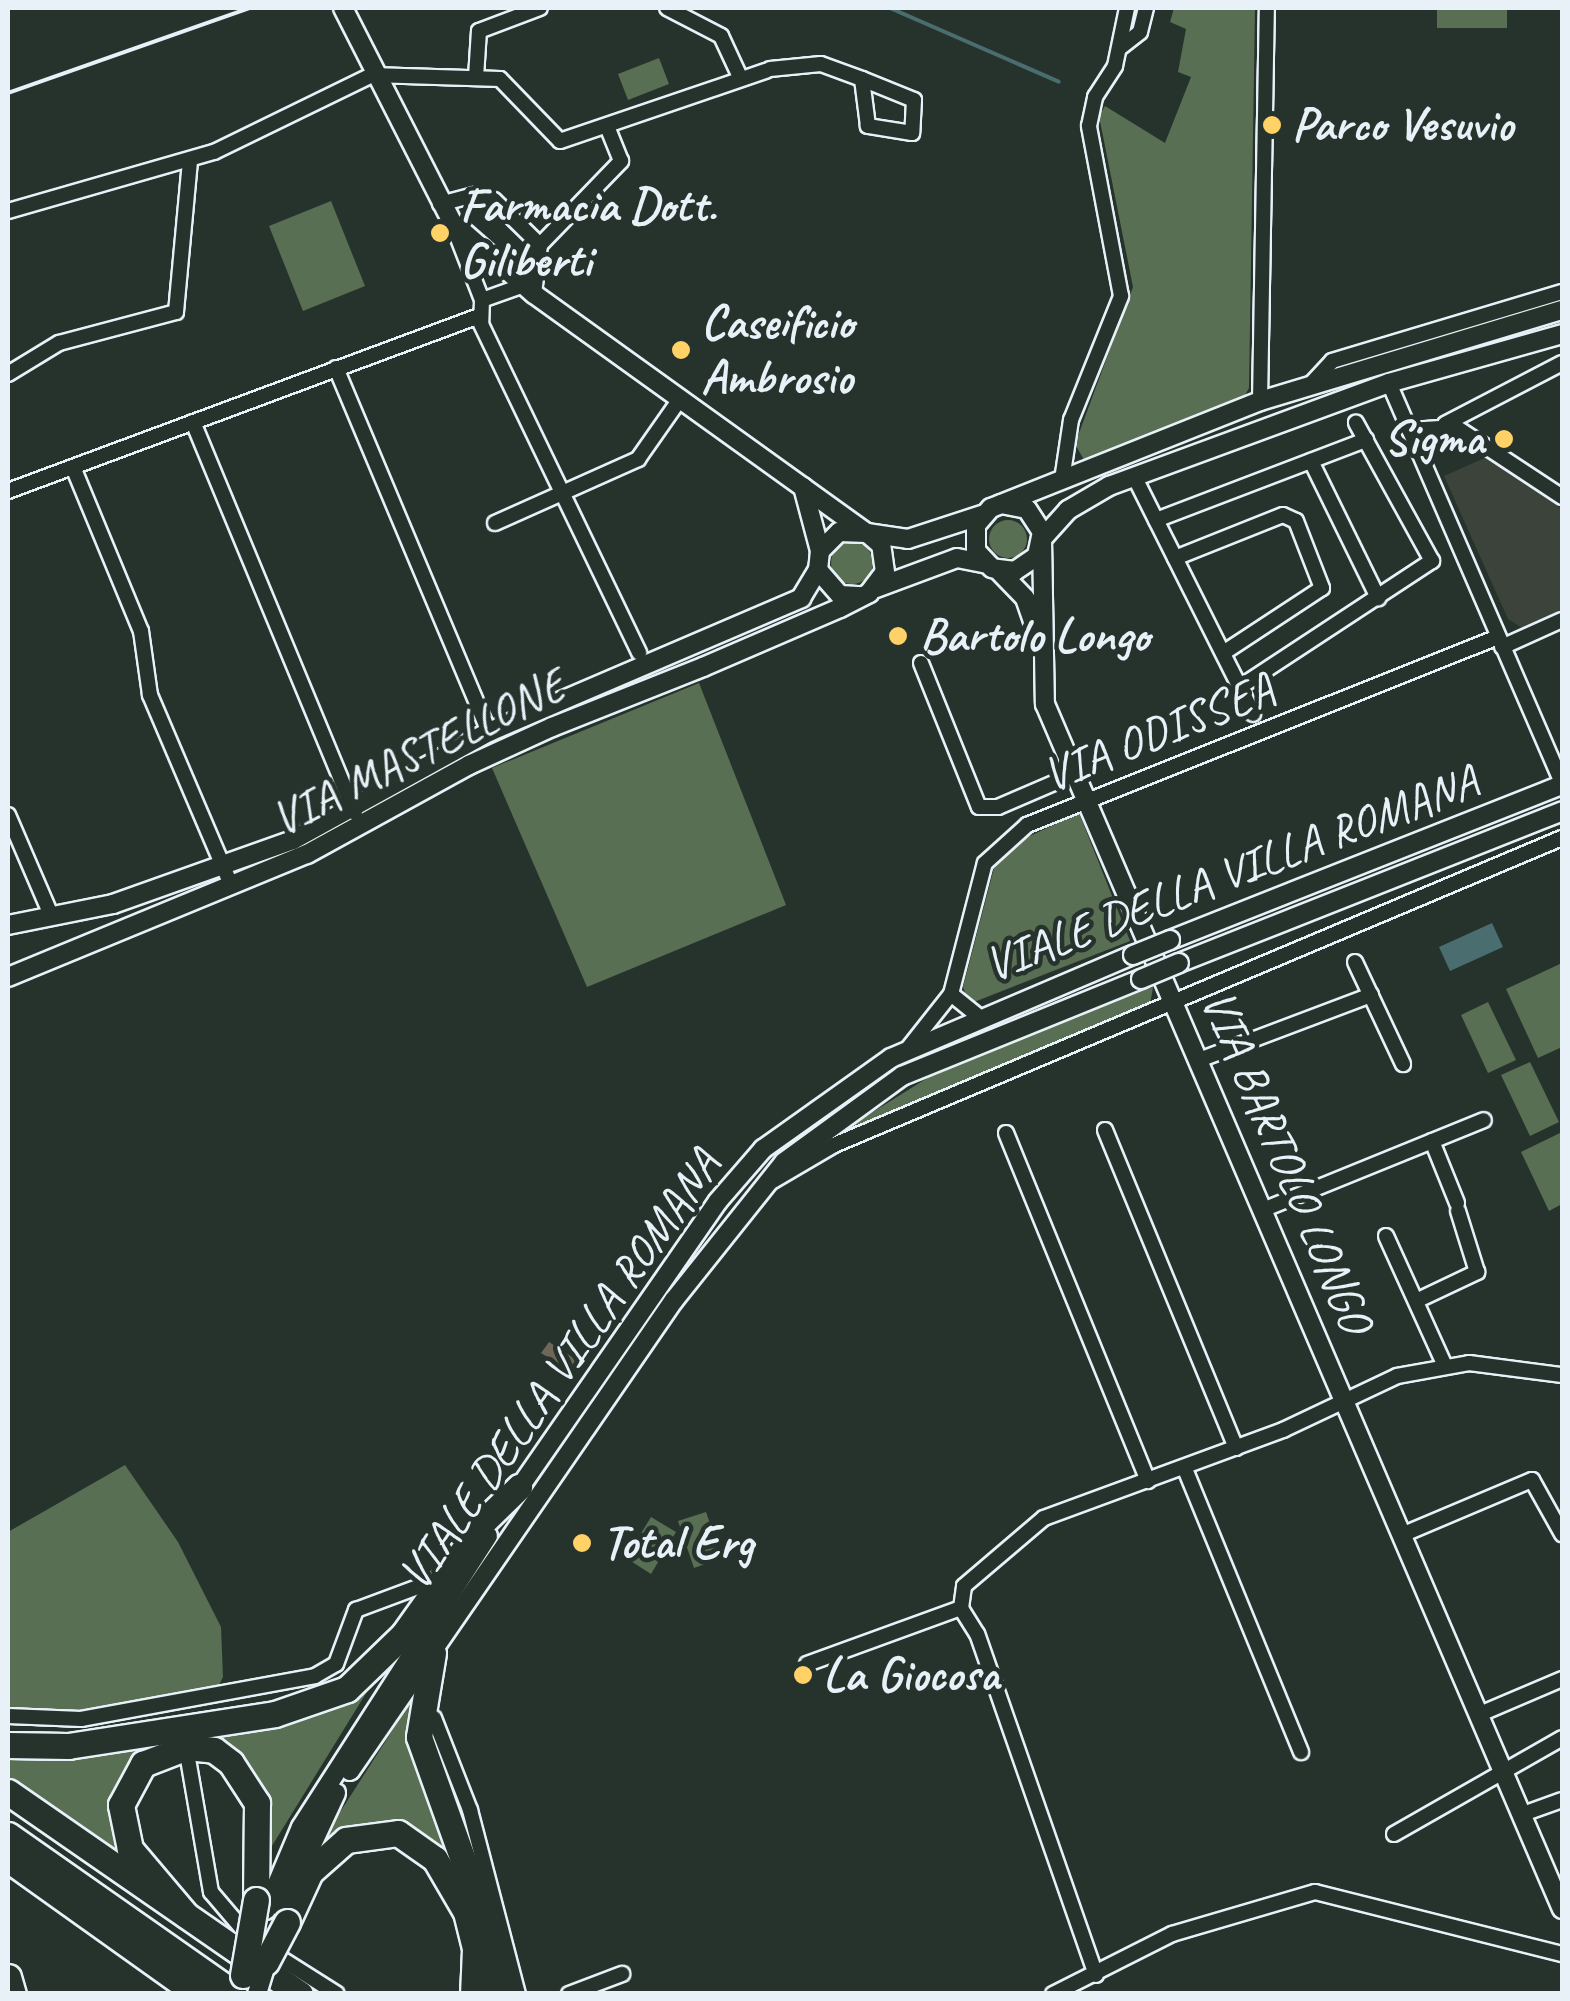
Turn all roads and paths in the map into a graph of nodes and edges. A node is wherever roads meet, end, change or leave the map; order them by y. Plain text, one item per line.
1 (342, 8) edge
2 (540, 8) edge
3 (667, 8) edge
4 (1127, 8) edge
5 (1146, 8) edge
6 (1267, 8) edge
7 (1121, 48) junction
8 (372, 76) junction
9 (476, 77) junction
10 (741, 79) junction
11 (862, 79) junction
12 (606, 127) junction
13 (190, 160) junction
14 (440, 204) junction
15 (8, 212) edge
16 (452, 222) junction
17 (540, 244) junction
18 (529, 289) junction
19 (1562, 292) edge
20 (481, 308) junction
21 (1562, 310) edge
22 (1562, 334) edge
23 (1379, 363) junction
24 (1562, 363) edge
25 (336, 368) junction
26 (8, 374) edge
27 (1389, 383) junction
28 (1309, 386) junction
29 (680, 398) junction
30 (1260, 401) junction
31 (193, 422) junction
32 (1356, 423) dead end
33 (1446, 424) junction
34 (1266, 426) junction
35 (1409, 430) junction
36 (1366, 440) junction
37 (1311, 461) junction
38 (72, 467) junction
39 (1134, 476) junction
40 (1062, 480) junction
41 (803, 487) junction
42 (8, 491) edge
43 (564, 493) junction
44 (1562, 497) edge
45 (1001, 504) junction
46 (982, 515) junction
47 (1156, 520) junction
48 (495, 522) dead end
49 (867, 533) junction
50 (1042, 539) junction
51 (1175, 558) junction
52 (819, 561) junction
53 (993, 567) junction
54 (869, 592) junction
55 (1378, 598) junction
56 (1562, 620) edge
57 (1038, 636) junction
58 (1500, 642) junction
59 (638, 653) dead end
60 (1223, 653) junction
61 (922, 663) dead end
62 (1240, 688) junction
63 (1253, 714) dead end
64 (489, 732) junction
65 (1077, 773) junction
66 (1562, 784) edge
67 (1088, 798) junction
68 (1562, 811) edge
69 (355, 812) junction
70 (8, 814) edge
71 (1562, 838) edge
72 (223, 866) junction
73 (232, 884) junction
74 (52, 917) junction
75 (8, 925) edge
76 (1355, 962) dead end
77 (8, 977) edge
78 (952, 994) junction
79 (1371, 995) junction
80 (1176, 1006) junction
81 (977, 1015) junction
82 (905, 1051) junction
83 (1199, 1060) junction
84 (1403, 1064) dead end
85 (1484, 1120) dead end
86 (1104, 1130) dead end
87 (1005, 1140) dead end
88 (1432, 1141) junction
89 (752, 1196) junction
90 (1264, 1209) junction
91 (1386, 1236) dead end
92 (1416, 1301) junction
93 (1444, 1364) junction
94 (1562, 1375) edge
95 (1345, 1399) junction
96 (1236, 1448) junction
97 (1185, 1469) junction
98 (1145, 1482) junction
99 (519, 1487) junction
100 (1404, 1534) junction
101 (1562, 1534) edge
102 (415, 1588) dead end
103 (961, 1608) junction
104 (433, 1653) junction
105 (807, 1664) dead end
106 (1562, 1679) edge
107 (179, 1701) junction
108 (1480, 1714) junction
109 (8, 1716) edge
110 (434, 1718) dead end
111 (182, 1720) dead end
112 (1562, 1738) edge
113 (8, 1745) edge
114 (1301, 1752) dead end
115 (187, 1753) dead end
116 (1503, 1767) junction
117 (8, 1792) edge
118 (1562, 1800) edge
119 (1522, 1814) junction
120 (1394, 1834) dead end
121 (8, 1835) edge
122 (8, 1858) edge
123 (8, 1870) edge
124 (1562, 1909) edge
125 (272, 1913) junction
126 (186, 1915) junction
127 (95, 1921) junction
128 (1562, 1954) edge
129 (622, 1974) dead end
130 (1096, 1975) junction
131 (8, 1977) edge
132 (289, 1982) edge
133 (243, 1989) edge
134 (12, 1994) edge
135 (197, 1994) edge
136 (337, 1994) edge
137 (473, 1994) edge
138 (498, 1994) edge
139 (518, 1994) edge
140 (569, 1994) edge
141 (1053, 1994) edge

1 - 8 street
2 - 9 street
3 - 10 street
4 - 7 street
5 - 7 street
6 - 30 street
7 - 40 street
8 - 9 street
8 - 13 street
8 - 14 street
9 - 12 street
10 - 11 street
10 - 12 street
11 - 11 street
12 - 17 street
13 - 15 street
13 - 26 street
14 - 16 street
14 - 17 street
16 - 18 street
16 - 20 street
17 - 18 street
18 - 20 street
18 - 29 street
19 - 28 street
20 - 25 street
20 - 43 street
21 - 23 street
22 - 27 street
23 - 27 street
23 - 28 street
24 - 33 street
25 - 31 street
25 - 64 street
27 - 34 street
27 - 35 street
28 - 30 street
29 - 41 street
29 - 43 street
30 - 34 street
30 - 40 street
31 - 38 street
31 - 69 street
32 - 36 street
33 - 35 street
33 - 44 street
34 - 39 street
35 - 58 street
36 - 37 street
36 - 55 street
37 - 47 street
37 - 55 street
38 - 42 street
38 - 72 street
39 - 47 street
39 - 50 street
40 - 45 street
41 - 49 street
41 - 52 street
43 - 48 street
43 - 59 street
45 - 46 street
45 - 50 street
46 - 49 street
46 - 53 street
47 - 51 street
49 - 52 street
49 - 54 street
50 - 53 street
50 - 57 street, VIA BARTOLO LONGO
51 - 60 street
51 - 60 street
52 - 54 street
52 - 64 street, VIA MASTELLONE
53 - 54 street
53 - 57 street, VIA BARTOLO LONGO
54 - 73 street, VIA MASTELLONE
55 - 62 street
56 - 58 street, VIA ODISSEA
57 - 65 street, VIA BARTOLO LONGO
58 - 66 street
58 - 67 street, VIA ODISSEA
60 - 62 street
61 - 65 street
62 - 63 street
64 - 69 street, VIA MASTELLONE
65 - 67 street, VIA BARTOLO LONGO
66 - 81 street, VIALE DELLA VILLA ROMANA, bridge
67 - 78 street, VIA ODISSEA
67 - 80 street, VIA BARTOLO LONGO
68 - 89 street, VIALE DELLA VILLA ROMANA, bridge
69 - 72 street, VIA MASTELLONE
70 - 74 street
71 - 80 street, VIALE DELLA VILLA ROMANA
72 - 73 street
72 - 74 street, VIA MASTELLONE
73 - 77 street, VIA MASTELLONE
74 - 75 street, VIA MASTELLONE
76 - 79 street
78 - 81 street
78 - 82 street, VIA ODISSEA
79 - 83 street
79 - 84 street
80 - 83 street, VIA BARTOLO LONGO
80 - 89 street, VIALE DELLA VILLA ROMANA
81 - 82 street, VIALE DELLA VILLA ROMANA
82 - 99 street, VIALE DELLA VILLA ROMANA
83 - 90 street, VIA BARTOLO LONGO
85 - 88 street
86 - 96 street
87 - 98 street
88 - 90 street
88 - 92 street
89 - 104 street, VIALE DELLA VILLA ROMANA
90 - 95 street, VIA BARTOLO LONGO
91 - 92 street
92 - 93 street
93 - 94 street
93 - 95 street
95 - 96 street
95 - 100 street, VIA BARTOLO LONGO
96 - 97 street
97 - 98 street
97 - 114 street
98 - 103 street
99 - 113 highway
99 - 125 street, VIALE DELLA VILLA ROMANA
100 - 101 street
100 - 108 street, VIA BARTOLO LONGO
102 - 107 street
103 - 105 street
103 - 130 street
104 - 125 street, VIALE DELLA VILLA ROMANA
104 - 138 highway
106 - 108 street
107 - 109 street
107 - 111 street
108 - 116 street, VIA BARTOLO LONGO
110 - 139 street
112 - 116 street
115 - 136 street
116 - 119 street, VIA BARTOLO LONGO
116 - 120 street
117 - 126 highway
118 - 119 street
119 - 124 street, VIA BARTOLO LONGO
121 - 133 highway
122 - 127 highway
123 - 127 highway
125 - 126 highway
125 - 132 highway, bridge
125 - 133 highway, bridge
125 - 137 highway
126 - 132 highway
127 - 135 highway
128 - 130 street
129 - 140 street
130 - 141 street
131 - 134 highway
132 - 133 street, bridge

